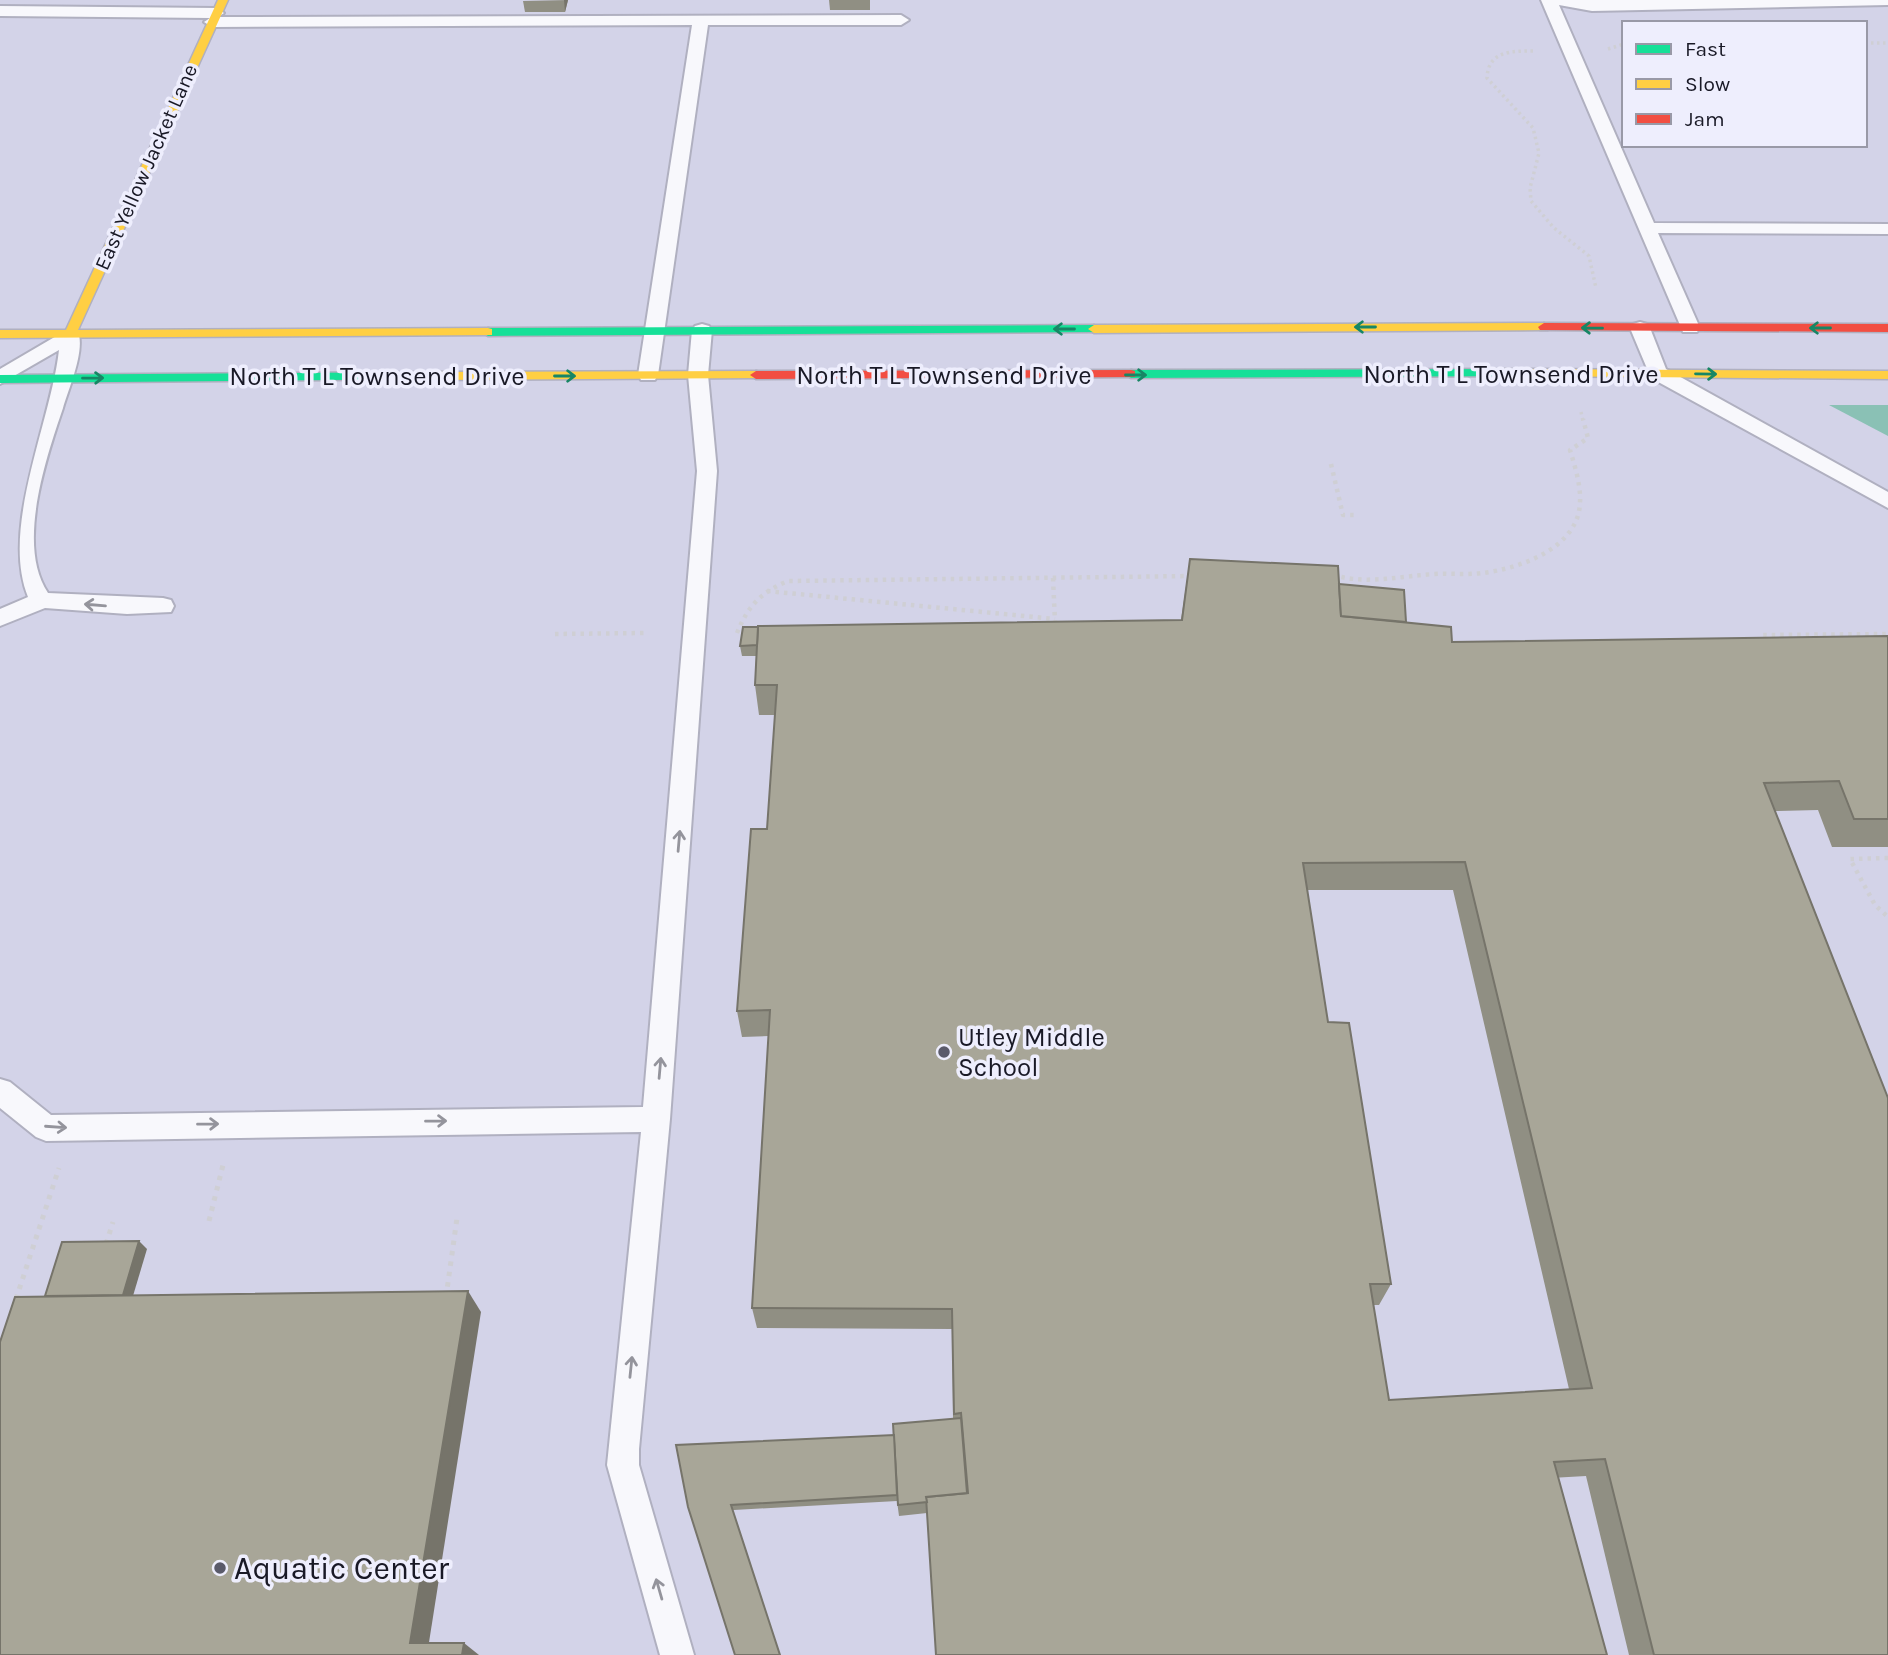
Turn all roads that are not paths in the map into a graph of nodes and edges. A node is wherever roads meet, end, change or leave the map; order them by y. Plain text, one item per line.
1 (1549, 0) edge
2 (1559, 0) edge
3 (1888, 0) edge
4 (0, 11) edge
5 (217, 12) edge
6 (901, 20) dead end
7 (701, 21) junction
8 (1647, 228) junction
9 (1888, 229) edge
10 (1640, 328) junction
11 (1690, 328) junction
12 (1888, 328) edge
13 (702, 330) junction
14 (654, 331) junction
15 (0, 334) edge
16 (70, 334) junction
17 (1658, 373) junction
18 (698, 375) junction
19 (1888, 375) edge
20 (648, 376) junction
21 (0, 379) edge
22 (64, 379) junction
23 (1888, 501) edge
24 (43, 600) junction
25 (163, 606) dead end
26 (0, 618) edge
27 (0, 1091) edge
28 (656, 1119) junction
29 (677, 1655) edge

1 - 8 lane
2 - 3 lane
4 - 5 lane
5 - 7 lane
5 - 16 street, East Yellow Jacket Lane
6 - 7 lane
7 - 14 lane
8 - 9 lane
8 - 11 lane
10 - 11 street, North T L Townsend Drive
10 -> 13 street, North T L Townsend Drive
10 - 17 lane
12 -> 11 street, North T L Townsend Drive
13 - 14 street, North T L Townsend Drive
13 - 18 lane
14 - 16 street, North T L Townsend Drive
14 - 20 lane
15 - 16 street, North T L Townsend Drive
16 - 21 lane
16 - 22 lane
18 -> 17 street, North T L Townsend Drive
17 -> 19 street, North T L Townsend Drive
17 - 23 lane
18 - 20 street, North T L Townsend Drive
28 -> 18 lane
22 -> 20 street, North T L Townsend Drive
21 - 22 street, North T L Townsend Drive
22 - 24 lane
25 -> 24 lane
24 - 26 lane
27 -> 28 lane
29 -> 28 lane

